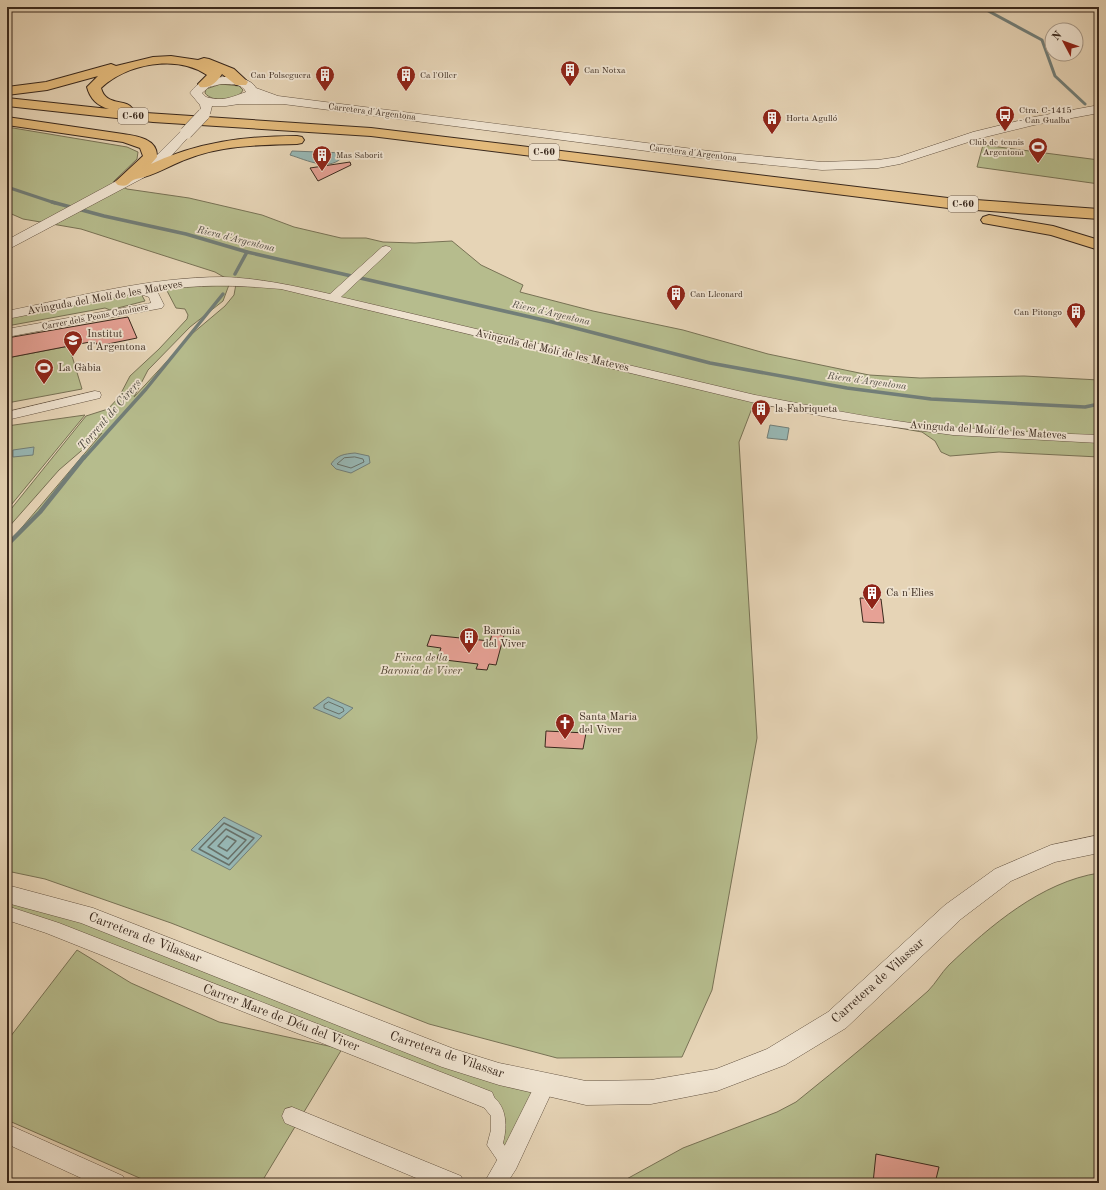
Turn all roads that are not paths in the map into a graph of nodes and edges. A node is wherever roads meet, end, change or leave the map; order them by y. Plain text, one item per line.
1 (205, 84) junction
2 (246, 86) junction
3 (7, 91) edge
4 (283, 100) junction
5 (232, 101) junction
6 (7, 102) edge
7 (204, 108) junction
8 (7, 109) edge
9 (1099, 109) edge
10 (7, 122) edge
11 (260, 124) junction
12 (393, 143) junction
13 (138, 176) junction
14 (118, 185) junction
15 (832, 193) junction
16 (1099, 202) edge
17 (1099, 214) edge
18 (1099, 219) edge
19 (1099, 245) edge
20 (7, 246) edge
21 (383, 252) dead end
22 (140, 290) junction
23 (337, 295) junction
24 (7, 315) edge
25 (7, 333) edge
26 (95, 395) dead end
27 (7, 416) edge
28 (1099, 439) edge
29 (1099, 844) edge
30 (7, 894) edge
31 (7, 913) edge
32 (545, 1085) junction
33 (485, 1099) joint
34 (292, 1116) dead end
35 (7, 1134) edge
36 (508, 1162) junction
37 (114, 1183) edge
38 (453, 1183) edge
39 (495, 1183) edge

1 - 2 street
1 - 7 street
1 - 11 highway
2 - 3 highway
2 - 4 street
2 - 5 street
4 - 5 street
4 - 9 street, Carretera d'Argentona
5 - 7 street
6 - 11 highway, C-60
7 - 13 street, bridge
8 - 12 highway, C-60
10 - 14 highway
11 - 15 highway, C-60
12 - 13 highway
12 - 15 highway, C-60
13 - 14 street
14 - 20 street
15 - 16 highway
15 - 17 highway, C-60
15 - 18 highway, C-60
15 - 19 highway
21 - 23 street
22 - 23 street, Avinguda del Molí de les Mateves
22 - 24 street, Avinguda del Molí de les Mateves
22 - 25 street, Carrer dels Peons Caminers
23 - 28 street, Avinguda del Molí de les Mateves
26 - 27 street
29 - 32 street, Carretera de Vilassar
30 - 32 street, Carretera de Vilassar
31 - 33 street, Carrer Mare de Déu del Viver
32 - 36 street
33 - 36 street, Carrer Mare de Déu del Viver
34 - 38 street
35 - 37 street
36 - 39 street

